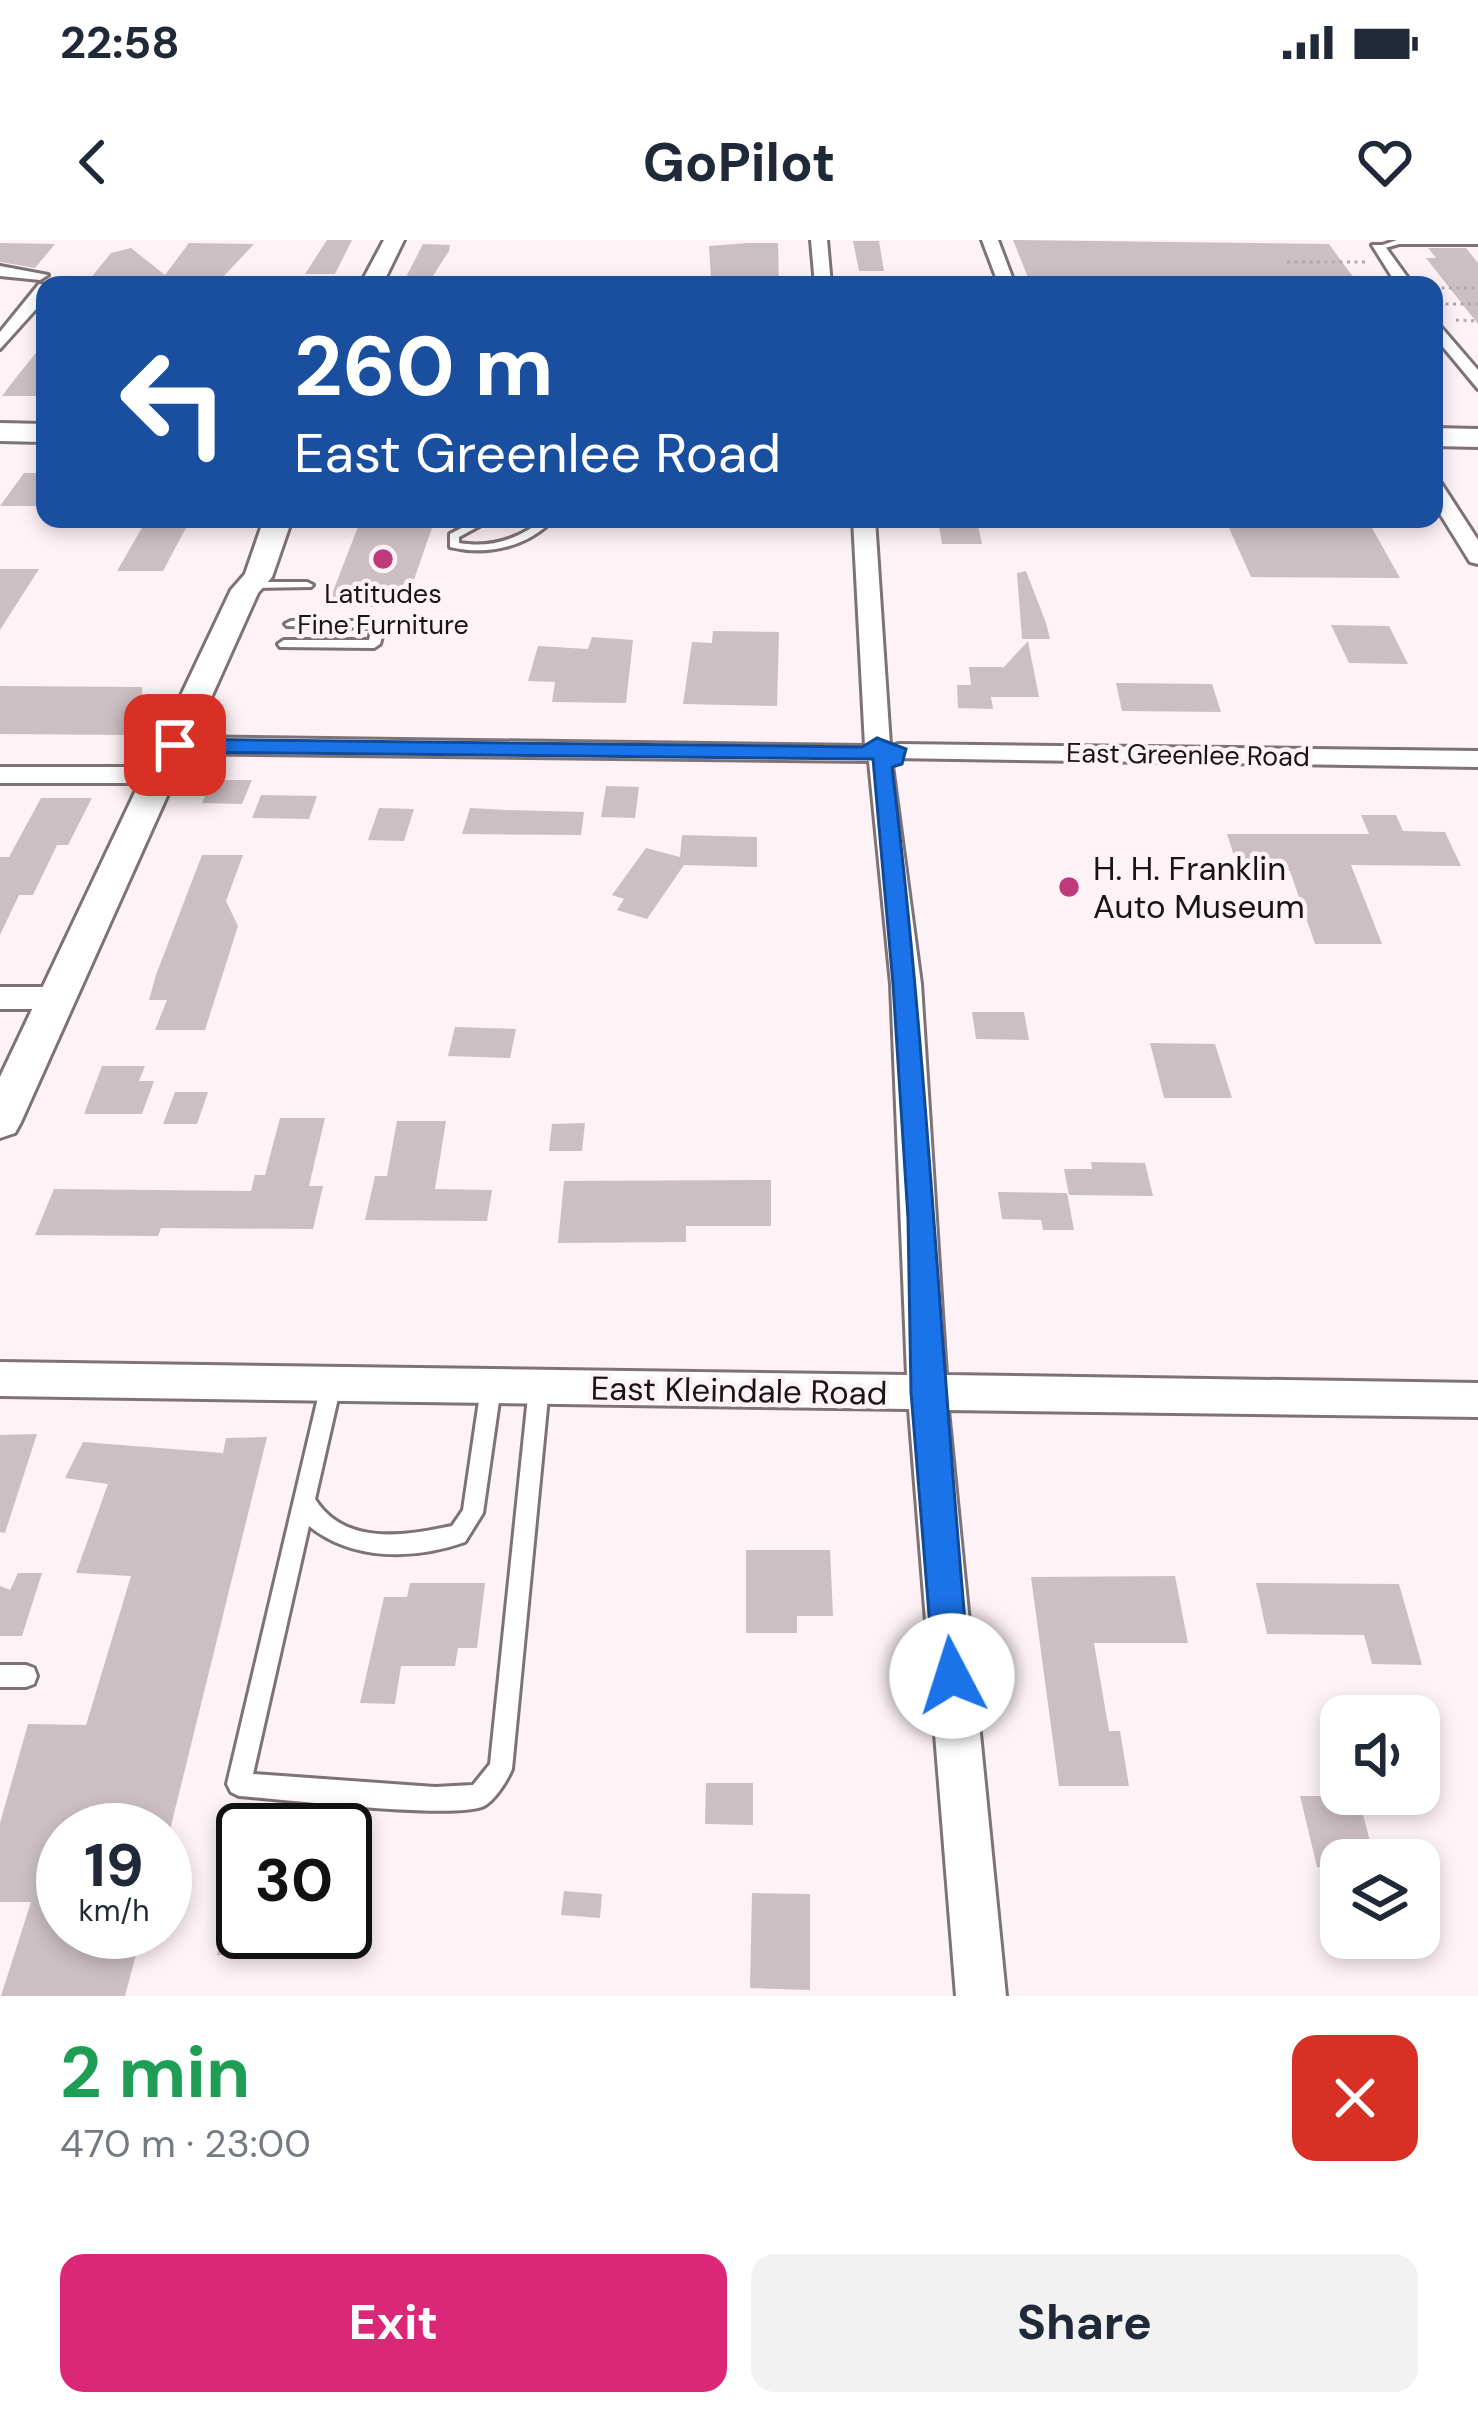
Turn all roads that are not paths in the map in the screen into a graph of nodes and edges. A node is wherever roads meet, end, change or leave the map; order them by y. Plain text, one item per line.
1 (394, 240) edge
2 (819, 240) edge
3 (990, 240) edge
4 (1478, 242) edge
5 (1383, 255) joint
6 (64, 266) dead end
7 (0, 271) edge
8 (52, 276) edge
9 (379, 276) edge
10 (822, 276) edge
11 (1004, 276) edge
12 (1399, 276) edge
13 (36, 281) edge
14 (36, 294) edge
15 (1443, 336) edge
16 (0, 344) edge
17 (1478, 383) edge
18 (0, 432) edge
19 (36, 433) edge
20 (1443, 437) edge
21 (1478, 438) edge
22 (1443, 501) edge
23 (257, 528) edge
24 (275, 528) edge
25 (462, 528) edge
26 (536, 528) edge
27 (865, 528) edge
28 (1478, 556) edge
29 (307, 585) dead end
30 (248, 587) junction
31 (291, 624) dead end
32 (284, 644) dead end
33 (881, 753) junction
34 (1478, 759) edge
35 (168, 760) junction
36 (0, 775) edge
37 (0, 998) edge
38 (58, 998) junction
39 (0, 1122) edge
40 (0, 1379) edge
41 (331, 1385) junction
42 (491, 1387) junction
43 (538, 1388) junction
44 (927, 1392) junction
45 (1478, 1400) edge
46 (304, 1499) junction
47 (0, 1676) edge
48 (26, 1676) dead end
49 (981, 1996) edge

1 - 9 street
2 - 10 street
3 - 11 street
4 - 5 lane
5 - 12 street
6 - 8 street
7 - 13 street
14 - 16 street
15 - 17 street
18 - 19 main road
20 - 21 main road
22 - 28 street
23 - 30 street
24 - 30 street
25 - 26 lane
27 - 33 street
29 - 30 lane
30 - 35 street
31 - 32 lane
33 - 34 street, East Greenlee Road
33 - 35 street, East Greenlee Road
33 - 44 street
35 - 36 street, East Greenlee Road
35 - 38 street
37 - 38 street
38 - 39 street
40 - 41 street, East Kleindale Road
41 - 42 street, East Kleindale Road
41 - 46 lane
42 - 43 street, East Kleindale Road
42 - 46 lane
43 - 44 street, East Kleindale Road
43 - 46 lane
44 - 45 street, East Kleindale Road
44 - 49 street
47 - 48 lane

